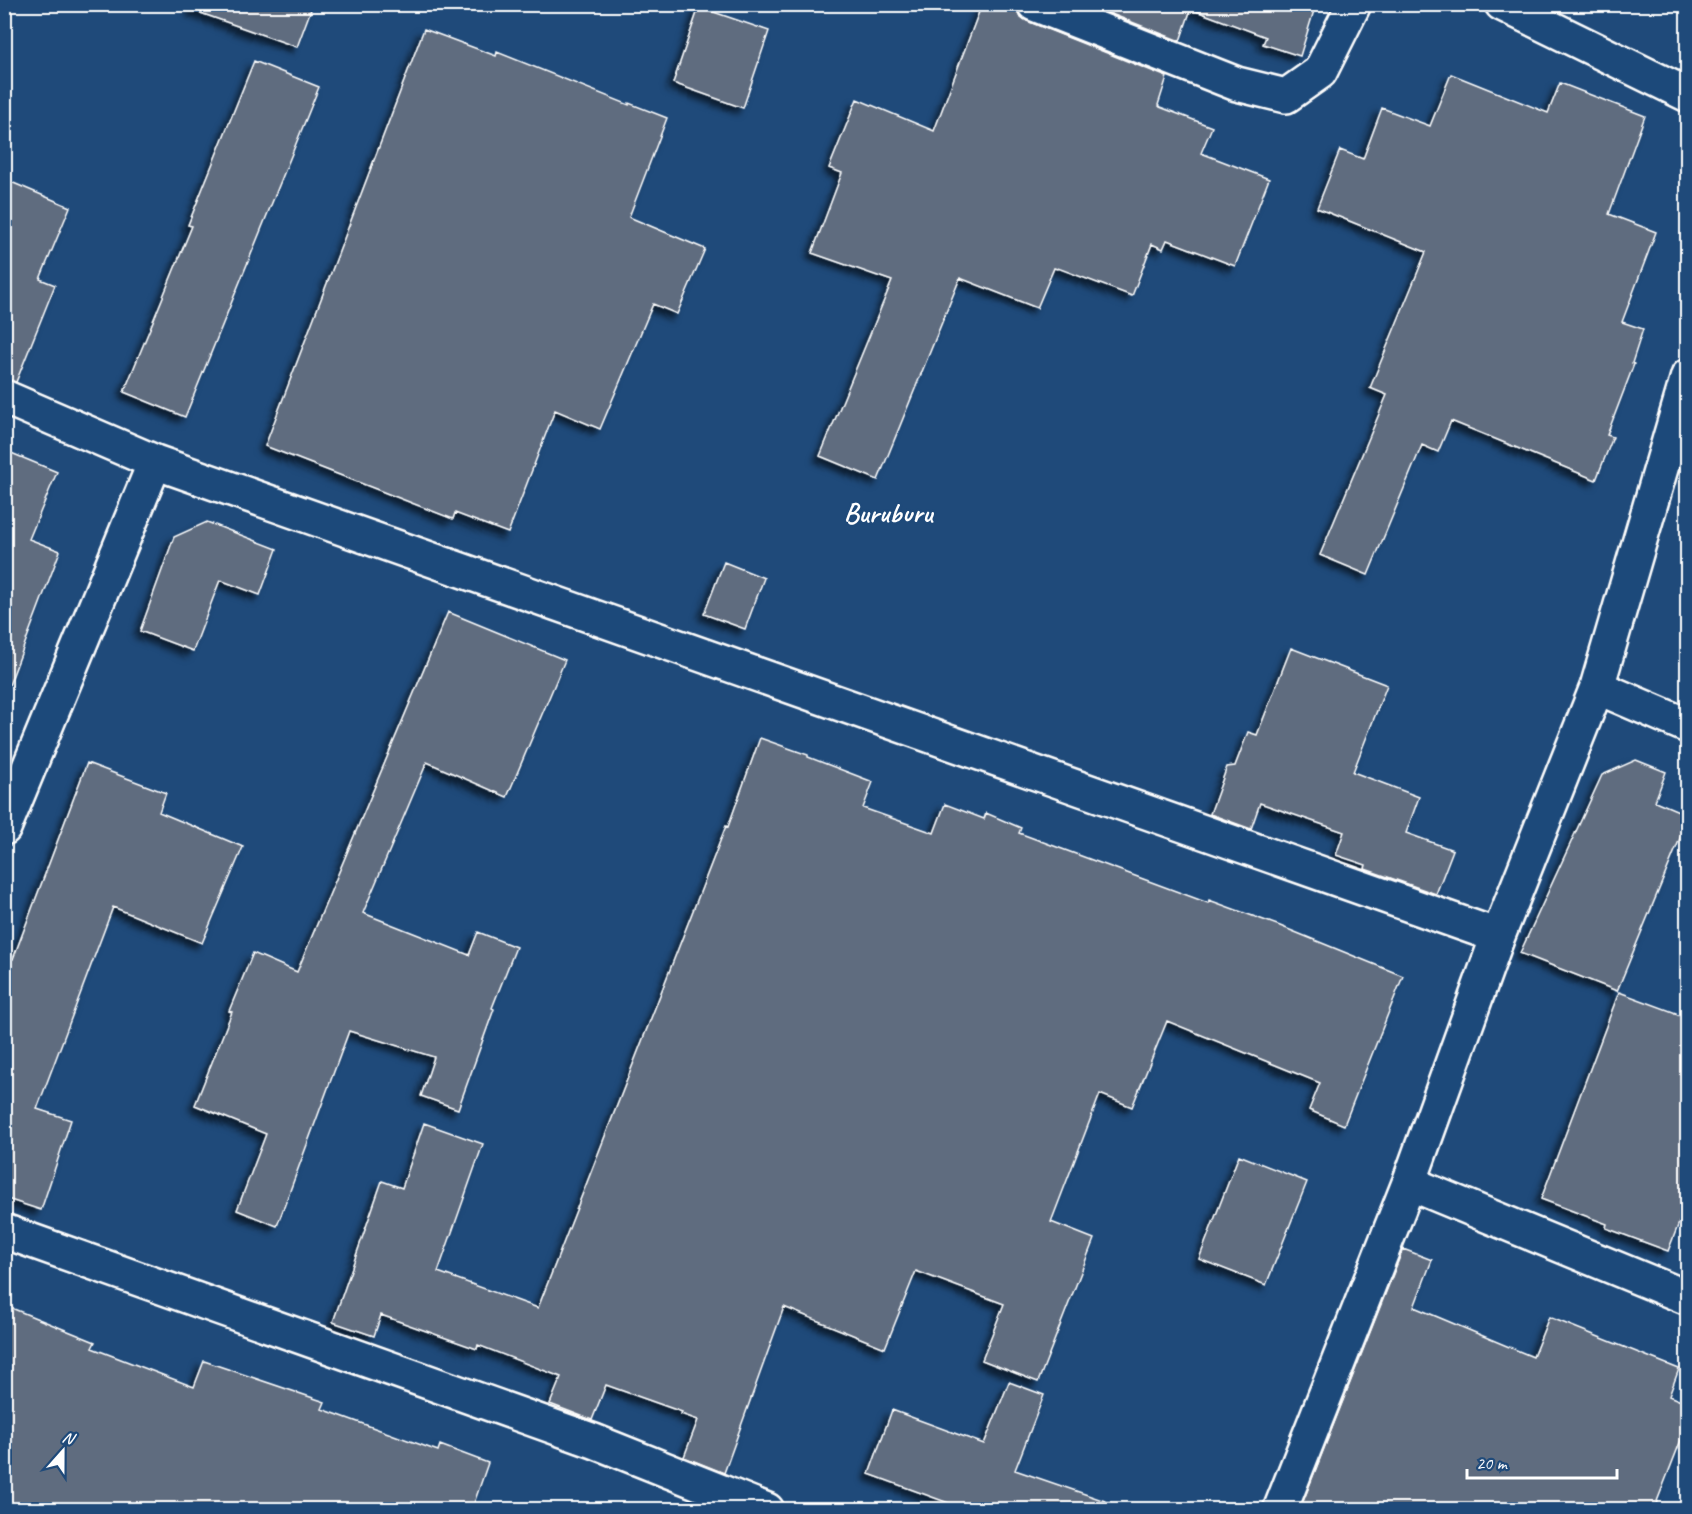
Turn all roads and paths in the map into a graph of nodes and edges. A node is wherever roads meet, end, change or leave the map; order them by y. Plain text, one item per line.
1 (1034, 4) edge
2 (1353, 4) edge
3 (1502, 4) edge
4 (1688, 95) edge
5 (1688, 376) edge
6 (4, 397) edge
7 (155, 462) junction
8 (1597, 687) junction
9 (1688, 726) edge
10 (4, 828) edge
11 (1498, 936) junction
12 (1409, 1183) junction
13 (4, 1231) edge
14 (1688, 1298) edge
15 (767, 1509) edge
16 (1280, 1509) edge

1 - 2 street
3 - 4 street
5 - 8 street
6 - 7 street
7 - 10 street
7 - 11 street
8 - 9 street
8 - 11 street
11 - 12 street
12 - 14 street
12 - 16 street
13 - 15 street

